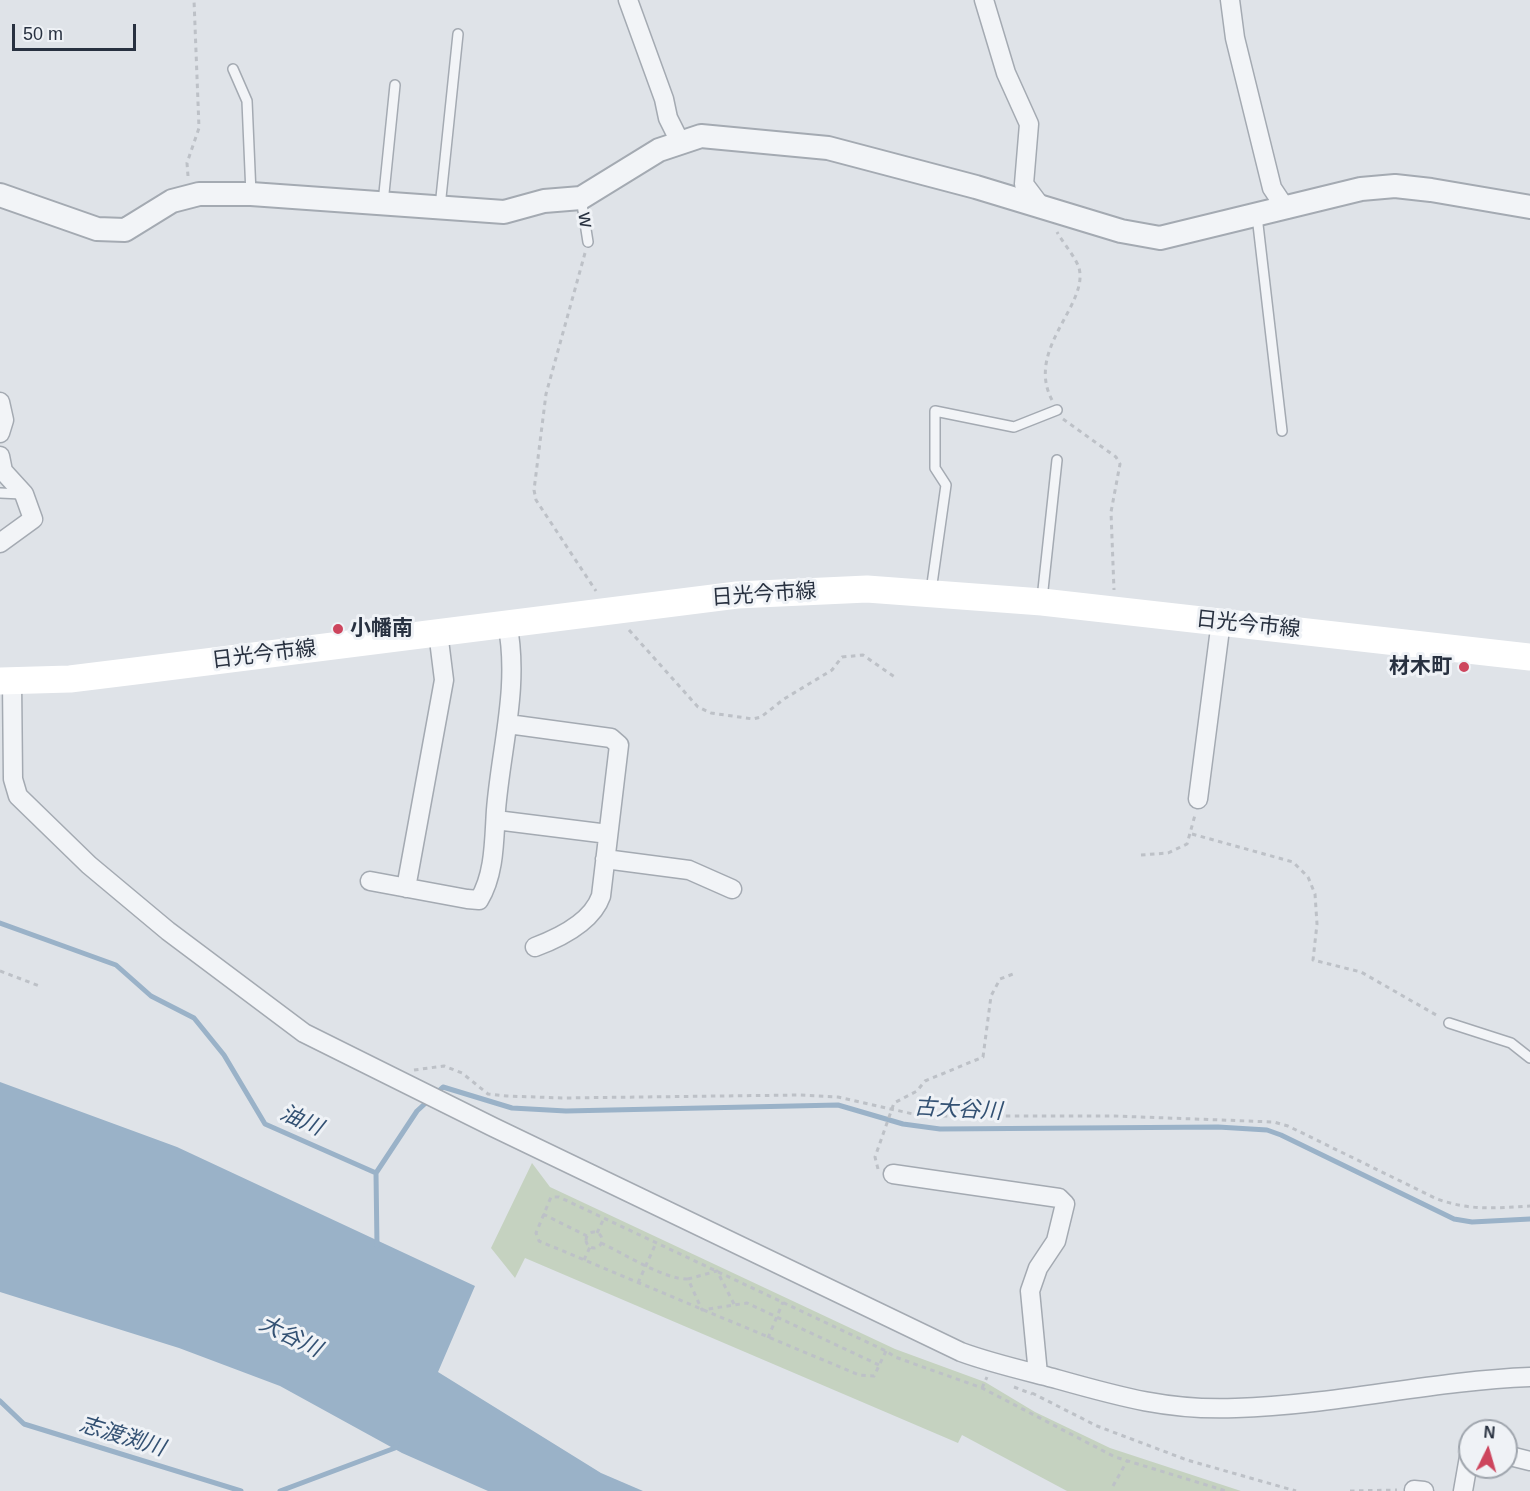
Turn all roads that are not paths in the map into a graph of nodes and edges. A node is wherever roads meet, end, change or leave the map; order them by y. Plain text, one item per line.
1 (628, 0) edge
2 (984, 0) edge
3 (1230, 0) edge
4 (458, 34) dead end
5 (233, 69) dead end
6 (395, 85) dead end
7 (680, 142) junction
8 (251, 194) junction
9 (0, 195) edge
10 (581, 198) junction
11 (383, 203) junction
12 (440, 207) junction
13 (1530, 207) edge
14 (1042, 208) junction
15 (1286, 209) junction
16 (1257, 216) junction
17 (588, 242) road end
18 (1057, 410) road end
19 (1282, 431) dead end
20 (0, 456) edge
21 (1057, 460) dead end
22 (0, 493) edge
23 (24, 494) junction
24 (0, 543) edge
25 (931, 593) junction
26 (1041, 602) junction
27 (1221, 621) junction
28 (507, 622) junction
29 (438, 632) junction
30 (1530, 657) edge
31 (6, 681) edge
32 (508, 724) junction
33 (1198, 799) road end
34 (496, 820) junction
35 (608, 834) junction
36 (605, 859) junction
37 (370, 881) dead end
38 (406, 888) junction
39 (732, 889) dead end
40 (535, 947) dead end
41 (1449, 1023) road end
42 (1530, 1058) edge
43 (894, 1174) road end
44 (1038, 1374) junction
45 (1530, 1377) edge

1 - 7 street
2 - 14 street
3 - 15 street
4 - 12 lane
5 - 8 lane
6 - 11 lane
7 - 10 street
7 - 14 street
8 - 9 street
8 - 11 street
10 - 12 street
10 - 17 lane, w
11 - 12 street
13 - 15 street
14 - 16 street
15 - 16 street
16 - 19 lane
18 - 25 lane
20 - 23 street
21 - 26 lane
22 - 23 lane
23 - 24 street
25 - 26 main road, 日光今市線
25 - 28 main road, 日光今市線
26 - 27 main road, 日光今市線
27 - 30 main road, 日光今市線
27 - 33 street
28 - 29 main road, 日光今市線
28 - 32 street
29 - 31 main road, 日光今市線
29 - 38 street
31 - 44 street
32 - 34 street
32 - 35 street
34 - 35 street
34 - 38 street
35 - 36 street
36 - 39 street
36 - 40 street
37 - 38 street
41 - 42 lane
43 - 44 street
44 - 45 street

